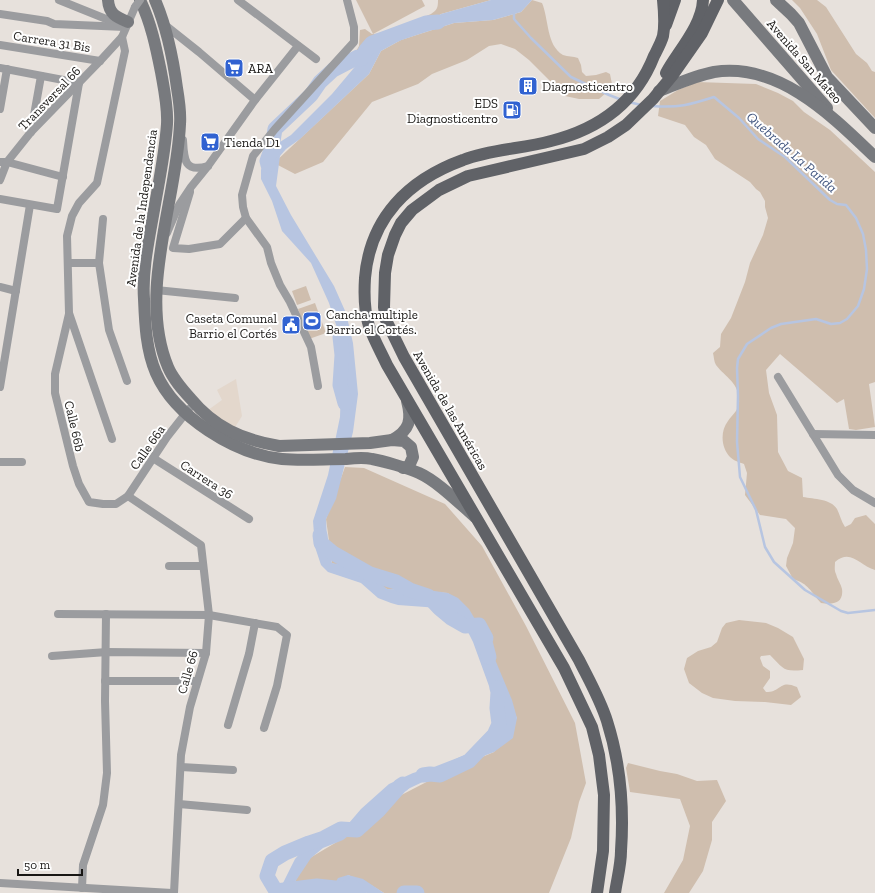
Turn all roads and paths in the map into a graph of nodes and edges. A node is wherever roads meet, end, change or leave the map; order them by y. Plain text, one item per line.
1 (59, 0) edge
2 (100, 0) edge
3 (108, 0) edge
4 (155, 0) edge
5 (238, 0) edge
6 (347, 0) edge
7 (663, 0) edge
8 (675, 0) edge
9 (703, 0) edge
10 (718, 0) edge
11 (776, 0) edge
12 (138, 2) edge
13 (735, 2) edge
14 (0, 14) edge
15 (122, 24) junction
16 (165, 25) junction
17 (122, 36) junction
18 (663, 36) junction
19 (0, 45) edge
20 (298, 46) junction
21 (316, 59) dead end
22 (100, 61) junction
23 (3, 69) edge
24 (41, 76) junction
25 (79, 83) junction
26 (656, 95) junction
27 (255, 100) junction
28 (0, 109) edge
29 (180, 122) junction
30 (839, 123) junction
31 (875, 128) edge
32 (31, 132) junction
33 (875, 157) edge
34 (4, 162) edge
35 (208, 166) junction
36 (63, 177) junction
37 (0, 180) edge
38 (191, 187) junction
39 (0, 199) edge
40 (30, 205) junction
41 (103, 218) dead end
42 (246, 218) junction
43 (161, 247) junction
44 (69, 263) junction
45 (100, 263) junction
46 (0, 287) edge
47 (156, 290) junction
48 (16, 291) junction
49 (235, 298) dead end
50 (69, 313) junction
51 (2, 367) edge
52 (778, 377) dead end
53 (127, 381) dead end
54 (318, 386) dead end
55 (0, 387) edge
56 (407, 400) junction
57 (190, 408) junction
58 (813, 434) junction
59 (875, 435) edge
60 (112, 439) dead end
61 (392, 440) junction
62 (153, 458) junction
63 (0, 462) edge
64 (22, 462) dead end
65 (403, 468) junction
66 (128, 496) junction
67 (875, 504) edge
68 (476, 518) junction
69 (248, 519) dead end
70 (169, 566) dead end
71 (203, 566) junction
72 (536, 587) junction
73 (521, 594) junction
74 (58, 614) dead end
75 (106, 614) junction
76 (209, 615) junction
77 (255, 623) junction
78 (106, 652) junction
79 (206, 653) junction
80 (52, 656) dead end
81 (105, 681) junction
82 (197, 681) junction
83 (228, 725) dead end
84 (264, 728) dead end
85 (181, 768) junction
86 (233, 770) dead end
87 (179, 804) junction
88 (247, 810) dead end
89 (0, 883) edge
90 (82, 888) junction
91 (54, 890) edge
92 (173, 893) edge
93 (597, 893) edge
94 (615, 893) edge

1 - 15 street
2 - 15 main road
3 - 15 main road
4 - 16 main road, Avenida de la Independencia
5 - 20 street
6 - 42 street
7 - 18 main road
8 - 18 main road
9 - 26 main road
10 - 26 main road, Avenida de las Américas
11 - 31 main road, Avenida San Mateo
12 - 15 street
12 - 57 main road, Avenida de la Independencia
13 - 30 main road, Avenida San Mateo
14 - 15 street
15 - 17 street
16 - 27 street
16 - 29 main road, Avenida de la Independencia
17 - 22 street, Transversal 66
17 - 44 street
18 - 56 main road
19 - 22 street, Carrera 31 Bis
20 - 21 street
20 - 27 street
22 - 25 street, Transversal 66
23 - 24 street
23 - 28 street
24 - 25 street
24 - 32 street
25 - 32 street, Transversal 66
25 - 36 street
26 - 30 main road, Avenida San Mateo
26 - 72 main road, Avenida de las Américas
27 - 35 street
29 - 35 street
29 - 43 main road, Avenida de la Independencia
30 - 33 main road, Avenida San Mateo
32 - 34 street, Transversal 66
34 - 36 street
34 - 37 street, Transversal 66
35 - 38 street
36 - 40 street
38 - 42 street
38 - 43 street
39 - 40 street
40 - 48 street
41 - 45 street
42 - 54 street
43 - 47 main road, Avenida de la Independencia
44 - 45 street
44 - 50 street
45 - 53 street
46 - 48 street
47 - 49 street
47 - 57 main road, Avenida de la Independencia
48 - 51 street
50 - 60 street
50 - 66 street, Calle 66b
51 - 55 street
52 - 58 street
56 - 61 main road
56 - 68 main road
57 - 61 main road, Avenida de la Independencia
57 - 62 street, Calle 66a
57 - 65 main road, Avenida de la Independencia
58 - 59 street
58 - 67 street
61 - 65 main road
62 - 66 street, Calle 66a
62 - 69 street, Carrera 36
63 - 64 street
65 - 68 main road, Avenida de la Independencia
66 - 71 street, Calle 66
68 - 73 main road
70 - 71 street
71 - 76 street, Calle 66
72 - 73 main road
72 - 94 main road, Avenida de las Américas
73 - 93 main road
74 - 75 street
75 - 76 street
75 - 78 street
76 - 77 street
76 - 79 street, Calle 66
77 - 83 street
77 - 84 street
78 - 79 street
78 - 80 street
78 - 81 street
79 - 82 street, Calle 66
81 - 82 street
81 - 90 street
82 - 85 street, Calle 66
85 - 86 street
85 - 87 street, Calle 66
87 - 88 street
87 - 92 street, Calle 66
89 - 91 street
90 - 91 street
90 - 92 street

